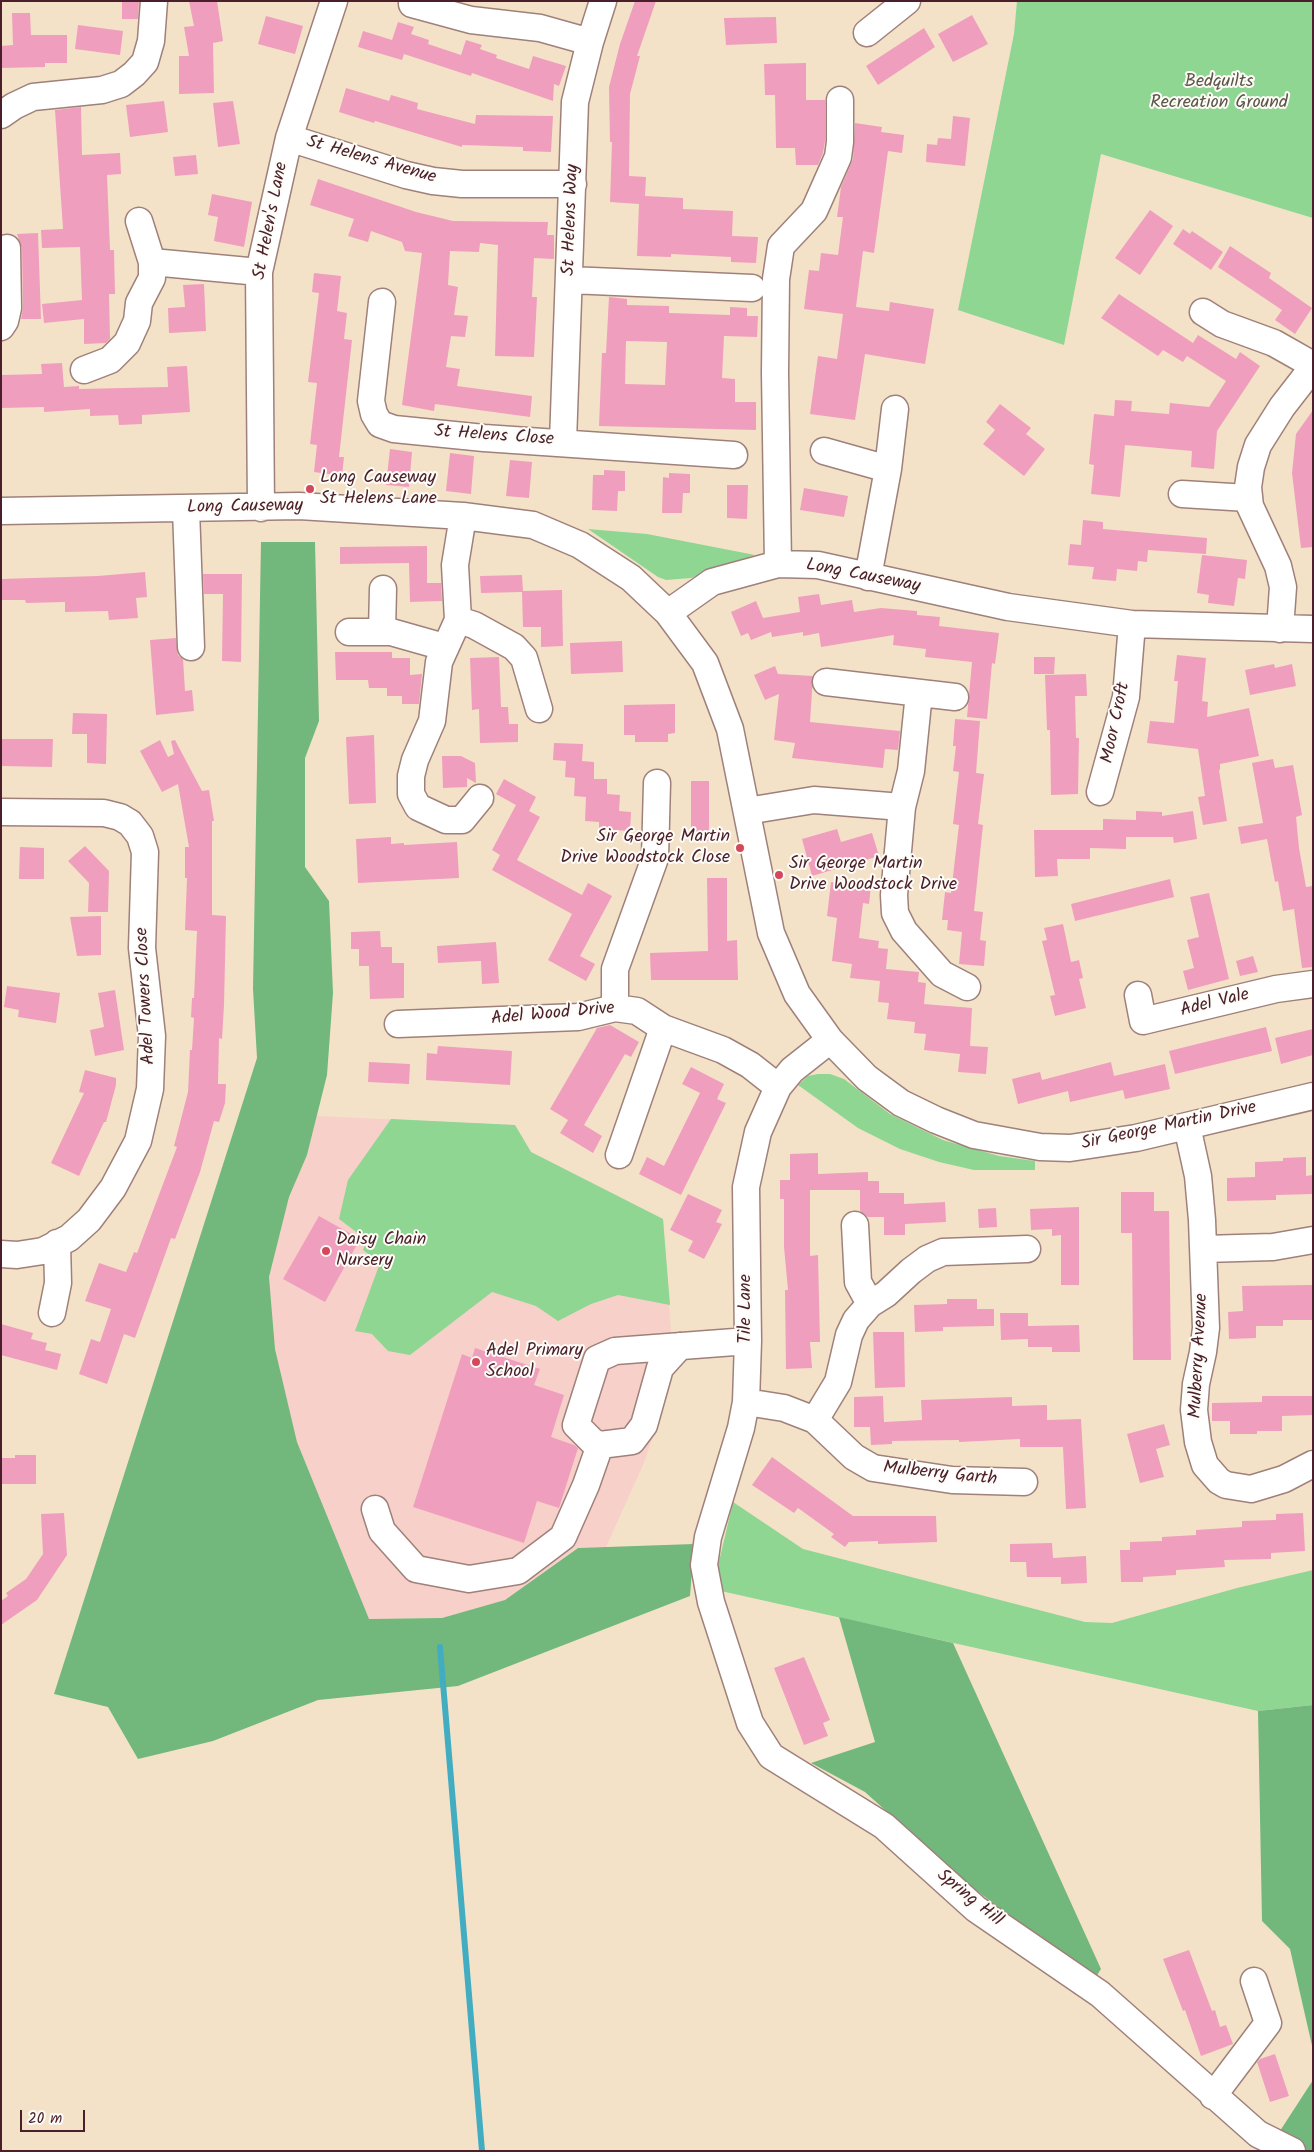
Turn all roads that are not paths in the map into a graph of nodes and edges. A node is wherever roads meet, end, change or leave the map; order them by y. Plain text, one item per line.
1 (154, 1) edge
2 (334, 1) edge
3 (604, 1) edge
4 (912, 2) edge
5 (412, 4) dead end
6 (867, 33) dead end
7 (590, 42) junction
8 (840, 100) dead end
9 (1, 115) edge
10 (289, 138) junction
11 (573, 184) junction
12 (139, 221) dead end
13 (7, 248) dead end
14 (152, 262) junction
15 (259, 272) junction
16 (570, 280) junction
17 (752, 288) dead end
18 (382, 302) dead end
19 (1203, 312) dead end
20 (1, 327) edge
21 (1313, 366) edge
22 (84, 370) dead end
23 (895, 409) dead end
24 (563, 442) junction
25 (824, 451) dead end
26 (734, 455) dead end
27 (888, 469) junction
28 (1182, 494) dead end
29 (1248, 498) junction
30 (261, 508) junction
31 (186, 509) junction
32 (1, 511) edge
33 (463, 516) junction
34 (778, 564) junction
35 (868, 576) junction
36 (383, 590) dead end
37 (668, 613) junction
38 (458, 620) junction
39 (1132, 624) junction
40 (1280, 629) junction
41 (1313, 629) edge
42 (382, 631) junction
43 (349, 632) dead end
44 (191, 647) dead end
45 (444, 647) junction
46 (826, 682) dead end
47 (919, 693) junction
48 (955, 697) dead end
49 (539, 709) dead end
50 (657, 783) dead end
51 (1100, 792) dead end
52 (480, 798) dead end
53 (902, 807) junction
54 (747, 810) junction
55 (1, 812) edge
56 (1313, 984) edge
57 (967, 987) dead end
58 (1138, 995) dead end
59 (615, 1008) junction
60 (398, 1024) dead end
61 (663, 1028) junction
62 (830, 1040) junction
63 (778, 1087) junction
64 (1313, 1096) edge
65 (1187, 1126) junction
66 (619, 1155) dead end
67 (855, 1225) dead end
68 (1313, 1240) edge
69 (58, 1243) junction
70 (1027, 1249) dead end
71 (1204, 1249) junction
72 (1, 1254) edge
73 (870, 1304) junction
74 (52, 1313) dead end
75 (748, 1340) junction
76 (680, 1346) junction
77 (746, 1402) junction
78 (815, 1420) junction
79 (600, 1445) junction
80 (1313, 1464) edge
81 (1024, 1482) dead end
82 (375, 1509) dead end
83 (711, 1602) joint
84 (1254, 1981) dead end
85 (1213, 2096) junction
86 (1253, 2142) edge
87 (1292, 2151) edge

1 - 9 street
2 - 10 street, St Helen's Lane
3 - 7 street, St Helens Way
4 - 6 street
5 - 7 street
7 - 11 street, St Helens Way
8 - 34 street
10 - 11 street, St Helens Avenue
10 - 15 street, St Helen's Lane
11 - 16 street, St Helens Way
12 - 14 street
13 - 20 street
14 - 15 street
14 - 22 street
15 - 30 street, St Helen's Lane
16 - 17 street
16 - 24 street, St Helens Way
18 - 24 street, St Helens Close
19 - 21 street
21 - 29 street
23 - 27 street
24 - 26 street, St Helens Close
25 - 27 street
27 - 35 street
28 - 29 street
29 - 40 street
30 - 31 street, Long Causeway
30 - 33 street, Long Causeway
31 - 32 street, Long Causeway
31 - 44 street
33 - 37 street, Long Causeway
33 - 38 street
34 - 35 street, Long Causeway
34 - 37 street, Long Causeway
35 - 39 street, Long Causeway
36 - 42 street
37 - 54 street, Sir George Martin Drive
38 - 45 street
38 - 49 street
39 - 40 street, Long Causeway
39 - 51 street, Moor Croft
40 - 41 street, Long Causeway
42 - 43 street
42 - 45 street
45 - 52 street
46 - 47 street
47 - 48 street
47 - 53 street
50 - 59 street
53 - 54 street
53 - 57 street
54 - 62 street, Sir George Martin Drive
55 - 69 street, Adel Towers Close
56 - 58 street, Adel Vale
59 - 60 street, Adel Wood Drive
59 - 61 street, Adel Wood Drive
61 - 63 street, Adel Wood Drive
61 - 66 street
62 - 63 street, Tile Lane
62 - 65 street, Sir George Martin Drive
63 - 75 street, Tile Lane
64 - 65 street, Sir George Martin Drive
65 - 71 street, Mulberry Avenue
67 - 73 street
68 - 71 street
69 - 72 street, Adel Towers Close
69 - 74 street
70 - 73 street
71 - 80 street, Mulberry Avenue
73 - 78 street
75 - 76 street
75 - 77 street, Tile Lane
76 - 79 street
76 - 79 street
77 - 78 street
77 - 83 street, Tile Lane
78 - 81 street, Mulberry Garth
79 - 82 street
83 - 85 street, Spring Hill
84 - 85 street
85 - 86 street, Spring Hill
86 - 87 street, Spring Hill

